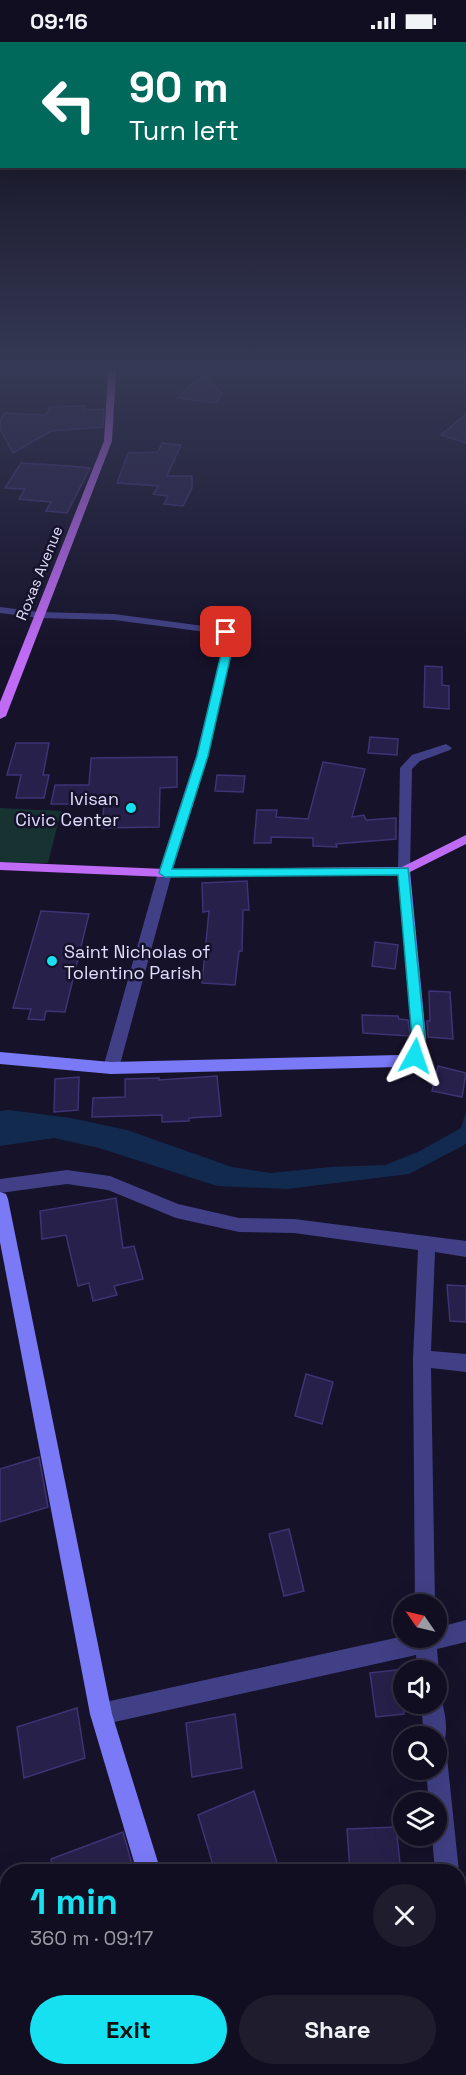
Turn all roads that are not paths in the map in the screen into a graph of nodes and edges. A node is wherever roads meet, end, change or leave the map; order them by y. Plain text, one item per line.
1 (99, 464) edge
2 (0, 610) edge
3 (39, 615) junction
4 (0, 716) edge
5 (446, 748) dead end
6 (466, 839) edge
7 (0, 867) edge
8 (404, 871) junction
9 (165, 873) junction
10 (0, 1058) edge
11 (111, 1068) junction
12 (0, 1186) edge
13 (0, 1199) edge
14 (427, 1244) junction
15 (466, 1249) edge
16 (422, 1359) junction
17 (466, 1363) edge
18 (425, 1594) edge
19 (466, 1631) edge
20 (447, 1635) edge
21 (393, 1648) edge
22 (101, 1714) junction
23 (438, 1780) edge
24 (147, 1864) edge
25 (446, 1864) edge

1 - 3 main road, Roxas Avenue
2 - 3 street
3 - 4 main road, Roxas Avenue
3 - 9 street
5 - 8 street
6 - 8 main road
7 - 9 main road
8 - 9 main road
8 - 11 street
9 - 11 street
10 - 11 street
12 - 14 street
13 - 22 street
14 - 15 street
14 - 16 street
16 - 17 street
16 - 18 street
19 - 20 street
21 - 22 street
22 - 24 street
23 - 25 street

